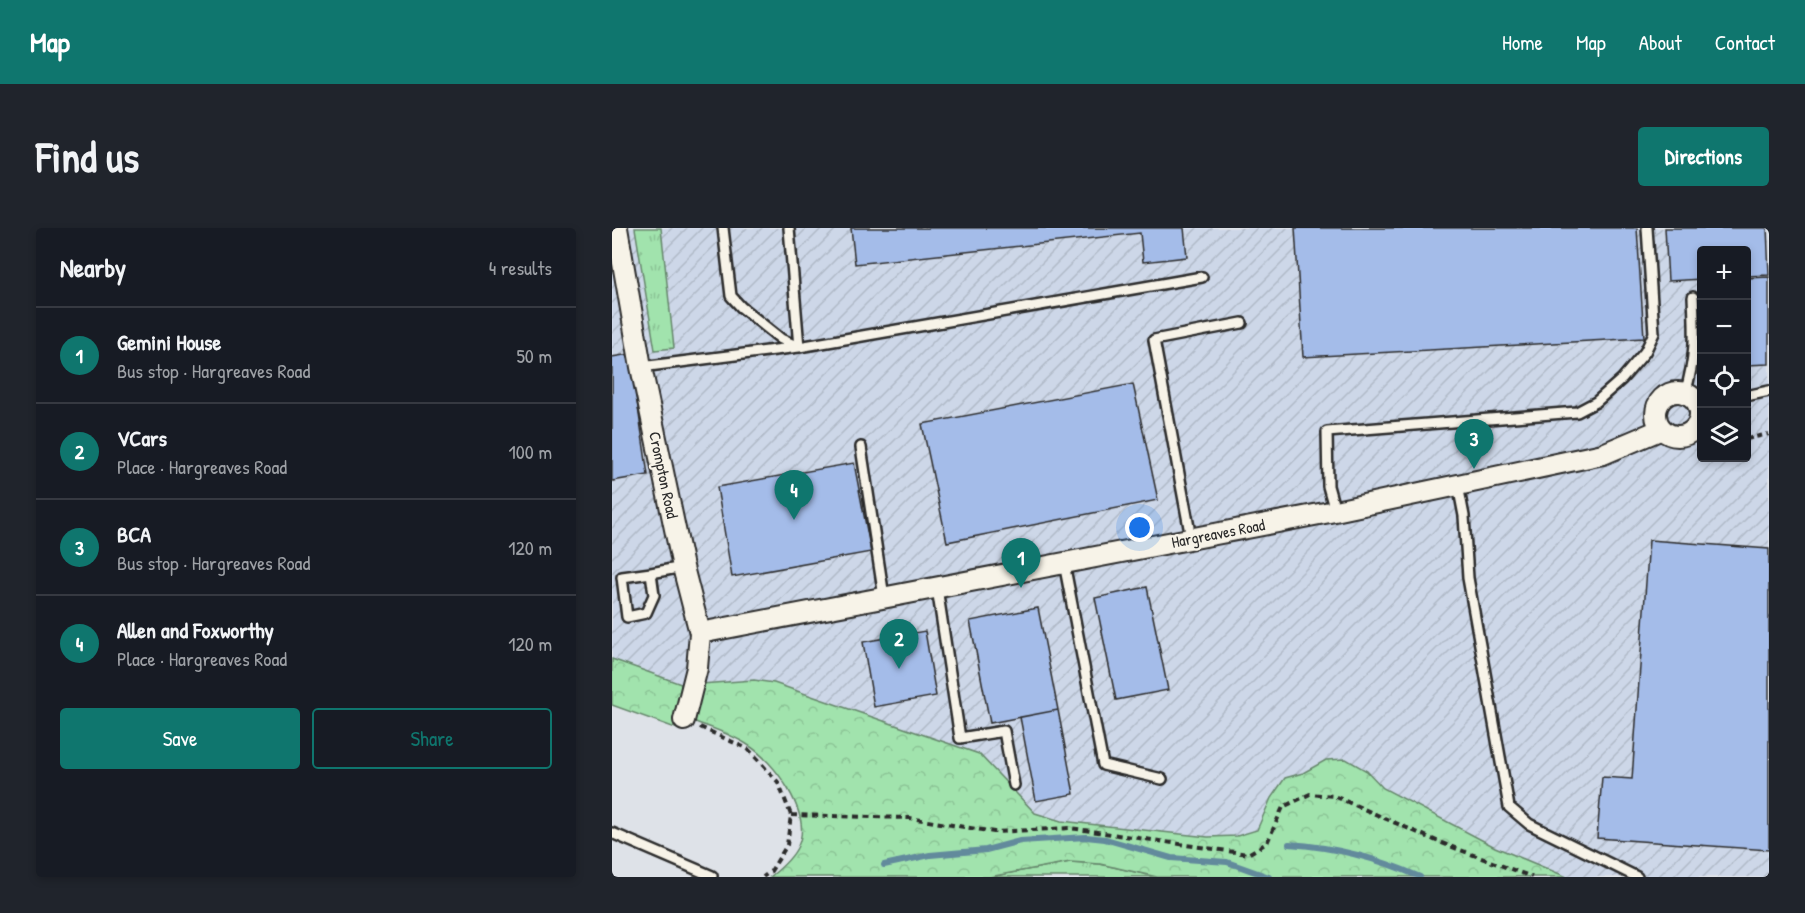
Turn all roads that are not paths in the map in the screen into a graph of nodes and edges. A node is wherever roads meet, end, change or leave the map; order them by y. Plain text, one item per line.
1 (617, 228) edge
2 (723, 228) edge
3 (789, 228) edge
4 (1647, 228) edge
5 (618, 276) edge
6 (1202, 277) dead end
7 (1693, 297) dead end
8 (1242, 323) dead end
9 (799, 347) junction
10 (641, 368) junction
11 (1769, 391) edge
12 (1751, 395) edge
13 (1695, 402) edge
14 (1662, 429) junction
15 (1697, 430) edge
16 (861, 447) dead end
17 (1458, 485) junction
18 (1335, 511) junction
19 (1191, 538) junction
20 (1064, 563) junction
21 (683, 567) junction
22 (651, 573) junction
23 (938, 588) junction
24 (884, 597) junction
25 (700, 633) junction
26 (684, 720) road end
27 (1162, 779) dead end
28 (1014, 785) dead end
29 (612, 833) edge
30 (712, 876) edge
31 (1637, 877) edge

1 - 5 street, Crompton Road
2 - 9 lane
3 - 9 lane
4 - 18 lane
5 - 10 street, Crompton Road
6 - 9 lane
7 - 13 lane
8 - 19 lane
9 - 10 lane
10 - 21 street, Crompton Road
11 - 12 lane
13 - 14 street
14 - 15 street, Hargreaves Road
14 - 17 street, Hargreaves Road
16 - 24 lane
17 - 18 street, Hargreaves Road
17 - 31 lane
18 - 19 street, Hargreaves Road
19 - 20 street, Hargreaves Road
20 - 23 street, Hargreaves Road
20 - 27 lane
21 - 22 lane
21 - 25 street, Crompton Road
22 - 22 lane
23 - 24 street, Hargreaves Road
23 - 28 lane
24 - 25 street, Hargreaves Road
25 - 26 street, Crompton Road
29 - 30 lane

